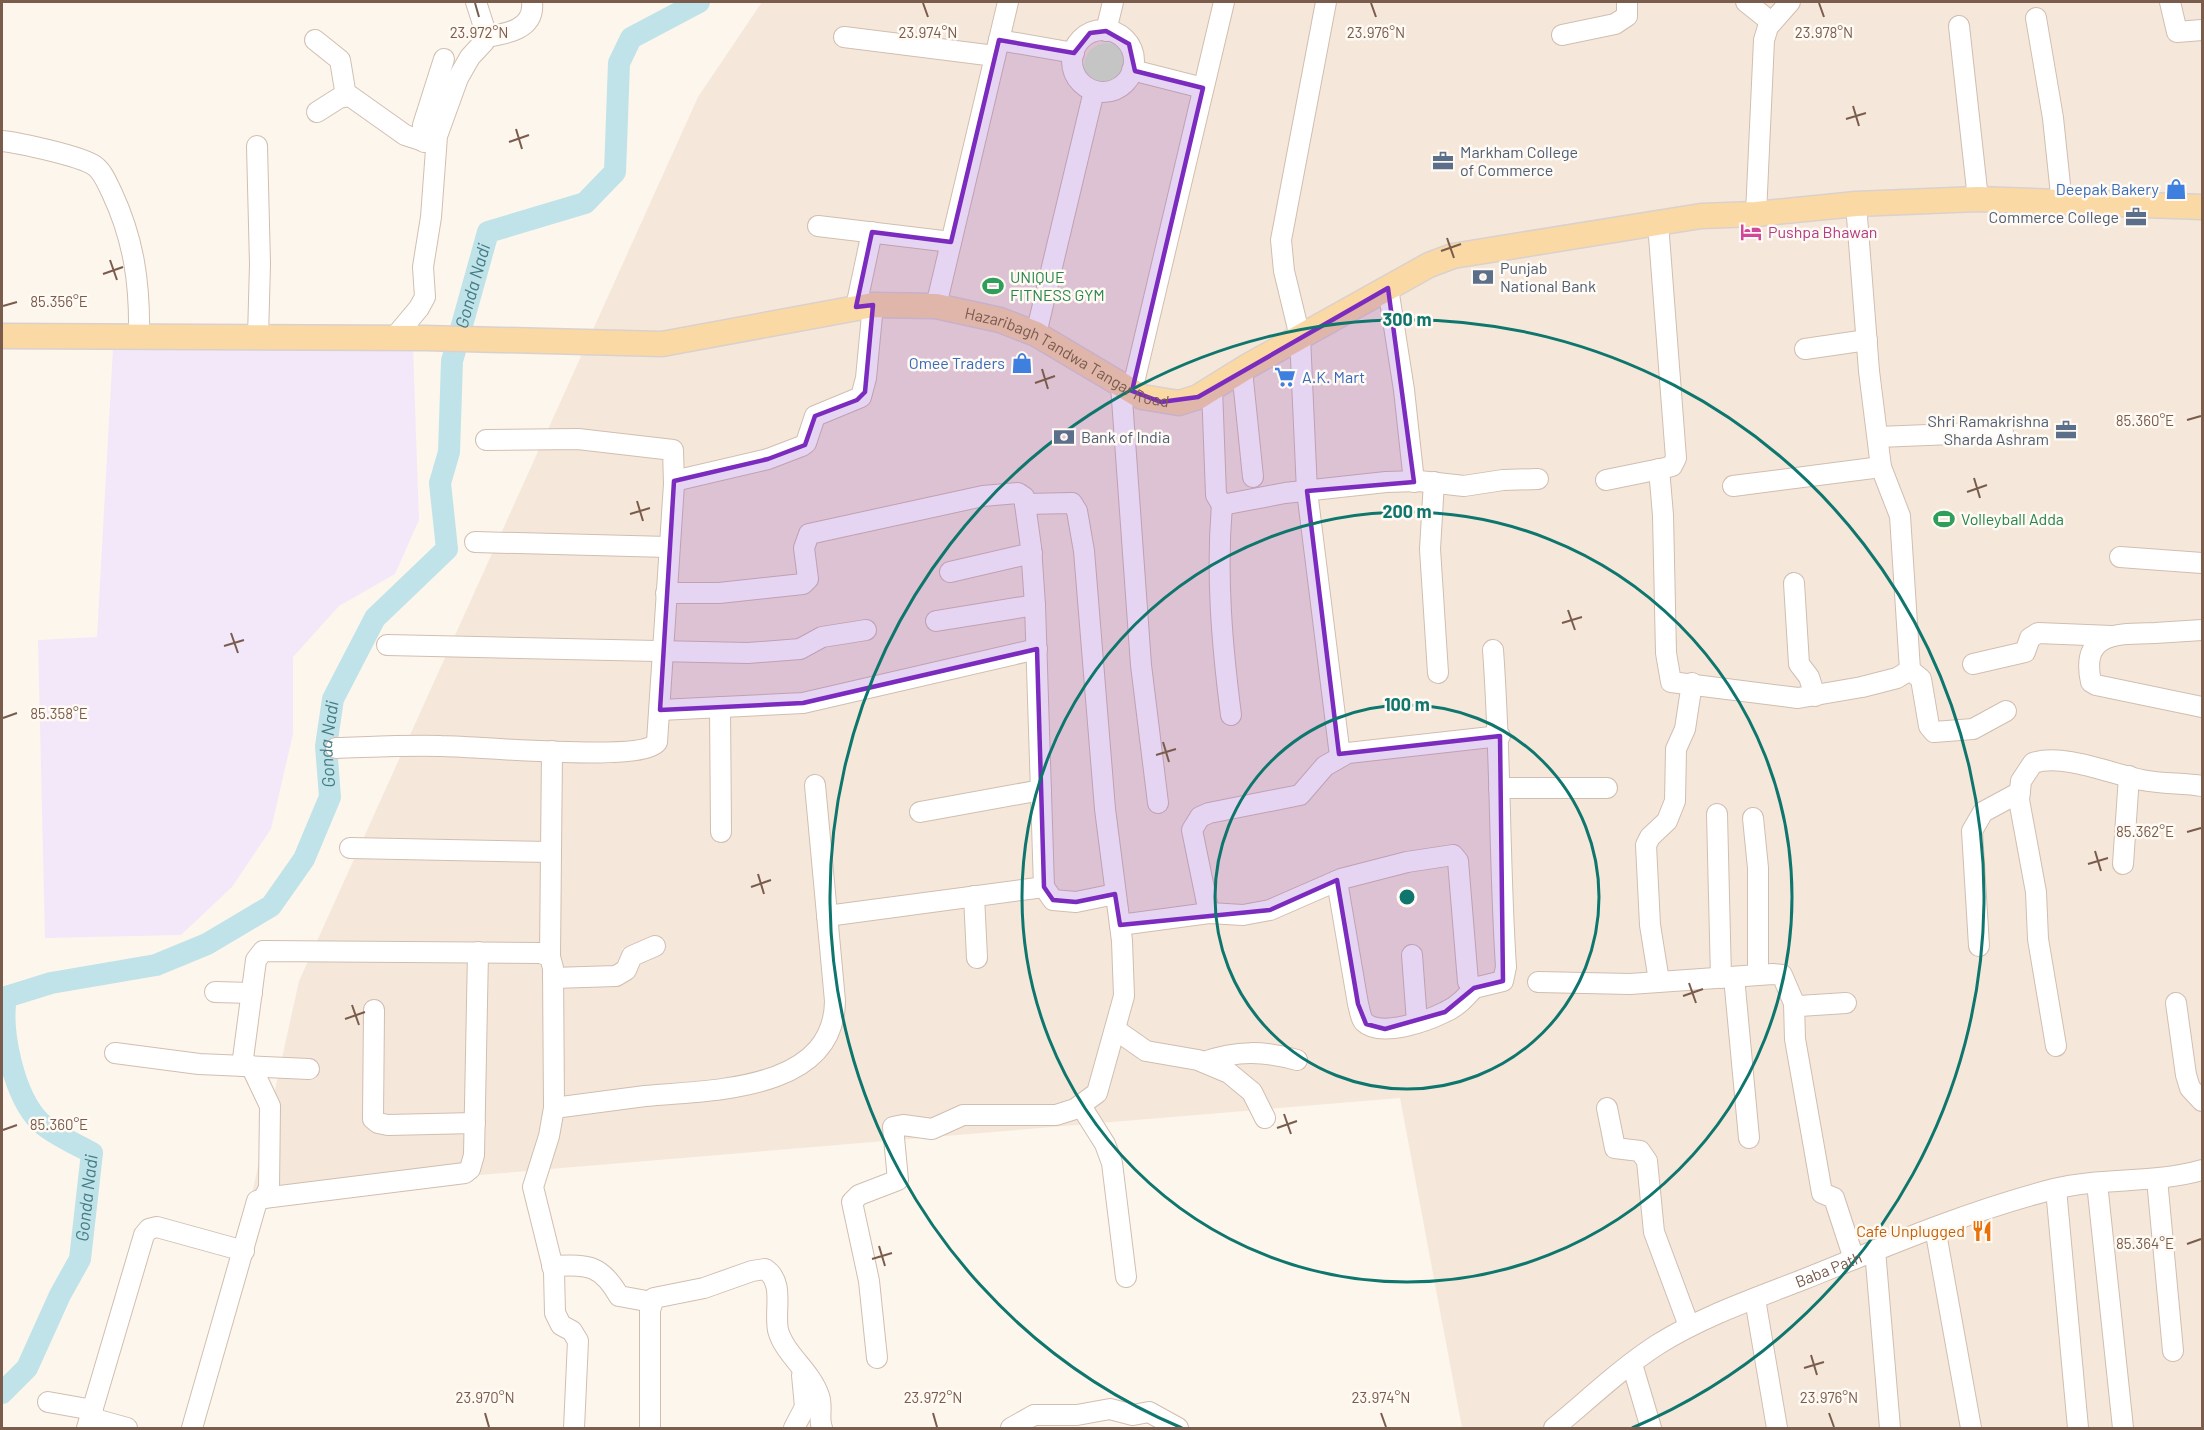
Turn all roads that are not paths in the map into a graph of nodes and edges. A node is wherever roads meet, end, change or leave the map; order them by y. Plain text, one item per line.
1 (476, 2) edge
2 (532, 2) edge
3 (1008, 2) edge
4 (1113, 2) edge
5 (1224, 2) edge
6 (1326, 2) edge
7 (1628, 2) edge
8 (1746, 2) edge
9 (1790, 2) edge
10 (2170, 2) edge
11 (2036, 18) dead end
12 (1771, 22) junction
13 (1959, 26) dead end
14 (2202, 30) edge
15 (1106, 31) junction
16 (1562, 34) dead end
17 (485, 37) junction
18 (844, 37) dead end
19 (315, 40) dead end
20 (997, 48) junction
21 (1074, 53) junction
22 (444, 59) dead end
23 (1132, 70) junction
24 (1203, 88) junction
25 (1094, 91) junction
26 (345, 96) junction
27 (317, 112) dead end
28 (2, 141) edge
29 (430, 143) junction
30 (257, 146) dead end
31 (1978, 199) junction
32 (1856, 204) junction
33 (2062, 204) junction
34 (2202, 207) edge
35 (1756, 214) junction
36 (1658, 223) junction
37 (818, 226) dead end
38 (872, 232) junction
39 (951, 242) junction
40 (1388, 288) junction
41 (864, 306) junction
42 (936, 306) junction
43 (1036, 334) junction
44 (2, 336) edge
45 (139, 336) junction
46 (258, 337) junction
47 (1300, 337) junction
48 (394, 338) junction
49 (1867, 340) junction
50 (1805, 349) dead end
51 (1242, 370) junction
52 (1126, 388) junction
53 (1212, 388) junction
54 (2003, 432) dead end
55 (1878, 437) junction
56 (486, 441) dead end
57 (1881, 467) junction
58 (1659, 469) junction
59 (1253, 477) dead end
60 (1538, 479) dead end
61 (1606, 480) dead end
62 (674, 481) junction
63 (1414, 482) junction
64 (1434, 483) junction
65 (1733, 486) dead end
66 (1307, 491) junction
67 (1025, 504) junction
68 (1222, 504) junction
69 (475, 542) dead end
70 (668, 547) junction
71 (1032, 553) junction
72 (2120, 557) dead end
73 (2202, 563) edge
74 (950, 572) dead end
75 (1794, 583) dead end
76 (666, 593) junction
77 (1035, 605) junction
78 (936, 621) dead end
79 (866, 630) dead end
80 (2202, 630) edge
81 (2112, 636) junction
82 (387, 645) dead end
83 (1037, 649) junction
84 (1493, 650) dead end
85 (662, 653) junction
86 (1973, 664) dead end
87 (1910, 670) junction
88 (1438, 673) dead end
89 (1692, 683) junction
90 (1815, 696) junction
91 (720, 707) junction
92 (2202, 707) edge
93 (660, 710) junction
94 (2006, 711) dead end
95 (1231, 715) dead end
96 (1500, 736) junction
97 (336, 748) dead end
98 (552, 751) junction
99 (1340, 756) junction
100 (2129, 776) junction
101 (815, 785) dead end
102 (2202, 786) edge
103 (1499, 788) junction
104 (1607, 788) dead end
105 (1041, 790) junction
106 (2020, 792) junction
107 (1158, 803) dead end
108 (920, 812) dead end
109 (1717, 814) dead end
110 (1753, 818) dead end
111 (721, 832) dead end
112 (350, 848) dead end
113 (551, 852) junction
114 (2123, 864) dead end
115 (1337, 881) junction
116 (1044, 887) junction
117 (1114, 894) junction
118 (975, 896) junction
119 (1209, 913) junction
120 (827, 916) junction
121 (1120, 925) junction
122 (655, 946) dead end
123 (1979, 946) dead end
124 (478, 952) junction
125 (1412, 955) dead end
126 (550, 957) junction
127 (977, 958) dead end
128 (1758, 975) junction
129 (553, 978) junction
130 (1728, 978) junction
131 (1659, 981) junction
132 (1538, 982) dead end
133 (1474, 988) junction
134 (215, 992) dead end
135 (252, 993) junction
136 (1794, 1003) junction
137 (1846, 1003) dead end
138 (2176, 1004) dead end
139 (374, 1010) dead end
140 (1417, 1022) junction
141 (1116, 1030) junction
142 (2056, 1046) dead end
143 (115, 1053) dead end
144 (1297, 1060) dead end
145 (1204, 1062) junction
146 (246, 1066) junction
147 (309, 1069) dead end
148 (2202, 1101) edge
149 (1081, 1106) junction
150 (554, 1108) junction
151 (1607, 1108) dead end
152 (1265, 1118) dead end
153 (475, 1123) junction
154 (1749, 1138) dead end
155 (2202, 1170) edge
156 (2157, 1179) junction
157 (2097, 1183) junction
158 (2056, 1189) junction
159 (264, 1198) junction
160 (1935, 1228) junction
161 (1875, 1250) junction
162 (244, 1251) junction
163 (1854, 1258) junction
164 (552, 1266) junction
165 (1126, 1277) dead end
166 (1755, 1299) junction
167 (652, 1302) junction
168 (1689, 1326) junction
169 (2173, 1351) dead end
170 (877, 1358) dead end
171 (801, 1363) junction
172 (1632, 1364) junction
173 (48, 1402) dead end
174 (90, 1419) edge
175 (127, 1428) edge
176 (192, 1428) edge
177 (574, 1428) edge
178 (650, 1428) edge
179 (794, 1428) edge
180 (822, 1428) edge
181 (1011, 1428) edge
182 (1178, 1428) edge
183 (1554, 1428) edge
184 (1651, 1428) edge
185 (1778, 1428) edge
186 (1890, 1428) edge
187 (1971, 1428) edge
188 (2078, 1428) edge
189 (2123, 1428) edge

1 - 17 street
2 - 17 street
3 - 20 street
4 - 15 street
5 - 24 street
6 - 47 street
7 - 16 street
8 - 12 street
9 - 12 street
10 - 14 street
11 - 33 street
12 - 35 street
13 - 31 street
15 - 21 street
15 - 23 street
17 - 29 street
18 - 20 street
19 - 26 street
20 - 21 street
20 - 39 street
21 - 25 street
22 - 29 street
23 - 24 street
23 - 25 street
24 - 52 street
25 - 43 street
26 - 27 street
26 - 29 street
28 - 45 street
29 - 48 street
30 - 46 street
31 - 32 main road, Hazaribagh Tandwa Tangar Road
31 - 33 main road, Hazaribagh Tandwa Tangar Road
32 - 35 main road, Hazaribagh Tandwa Tangar Road
32 - 49 street
33 - 34 main road, Hazaribagh Tandwa Tangar Road
35 - 36 main road, Hazaribagh Tandwa Tangar Road
36 - 40 main road, Hazaribagh Tandwa Tangar Road
36 - 58 street
37 - 38 street
38 - 39 street
38 - 41 street
39 - 42 street
40 - 47 main road, Hazaribagh Tandwa Tangar Road
40 - 63 street
41 - 42 main road, Hazaribagh Tandwa Tangar Road
41 - 48 main road, Hazaribagh Tandwa Tangar Road
41 - 62 street
42 - 43 main road, Hazaribagh Tandwa Tangar Road
43 - 52 main road, Hazaribagh Tandwa Tangar Road
44 - 45 main road, Hazaribagh Tandwa Tangar Road
45 - 46 main road, Hazaribagh Tandwa Tangar Road
46 - 48 main road, Hazaribagh Tandwa Tangar Road
47 - 51 main road, Hazaribagh Tandwa Tangar Road
47 - 66 street
49 - 50 street
49 - 55 street
51 - 53 main road, Hazaribagh Tandwa Tangar Road
51 - 59 street
52 - 53 main road, Hazaribagh Tandwa Tangar Road
52 - 107 street
53 - 68 street
54 - 55 street
55 - 57 street
56 - 62 street
57 - 65 street
57 - 87 street
58 - 61 street
58 - 89 street
60 - 64 street
62 - 70 street
63 - 64 street
63 - 66 street
64 - 88 street
66 - 68 street
66 - 99 street
67 - 71 street
67 - 76 street
67 - 117 street
68 - 95 street
69 - 70 street
70 - 76 street
71 - 74 street
71 - 77 street
72 - 73 street
75 - 90 street
76 - 85 street
77 - 78 street
77 - 83 street
79 - 85 street
80 - 81 street
81 - 86 street
81 - 92 street
82 - 85 street
83 - 91 street
83 - 105 street
84 - 96 street
85 - 93 street
87 - 90 street
87 - 94 street
89 - 90 street
89 - 131 street
91 - 93 street
91 - 111 street
93 - 98 street
96 - 99 street
96 - 103 street
97 - 98 street
98 - 113 street
99 - 119 street
100 - 102 street
100 - 106 street
100 - 114 street
101 - 120 street
103 - 104 street
103 - 133 street
105 - 108 street
105 - 116 street
106 - 123 street
106 - 142 street
109 - 130 street
110 - 128 street
112 - 113 street
113 - 126 street
115 - 119 street
115 - 133 street
115 - 140 street
116 - 117 street
116 - 118 street
117 - 121 street
118 - 120 street
118 - 127 street
119 - 121 street
120 - 150 street
121 - 141 street
122 - 129 street
124 - 126 street
124 - 135 street
124 - 153 street
125 - 140 street
126 - 129 street
128 - 130 street
128 - 136 street
129 - 150 street
130 - 131 street
130 - 154 street
131 - 132 street
133 - 140 street
134 - 135 street
135 - 146 street
136 - 137 street
136 - 163 street
138 - 148 street
139 - 153 street
141 - 145 street
141 - 149 street
143 - 146 street
144 - 145 street
145 - 152 street
146 - 147 street
146 - 159 street
149 - 165 street
149 - 170 street
150 - 164 street
151 - 168 street
153 - 159 street
155 - 156 street, Baba Path
156 - 157 street, Baba Path
156 - 169 street
157 - 158 street, Baba Path
157 - 189 street
158 - 160 street, Baba Path
158 - 188 street
159 - 162 street
160 - 161 street, Baba Path
160 - 187 street
161 - 163 street, Baba Path
161 - 186 street
162 - 174 street
162 - 176 street
163 - 166 street, Baba Path
164 - 167 street
164 - 177 street
166 - 168 street, Baba Path
166 - 185 street
167 - 171 street
167 - 178 street
168 - 172 street, Baba Path
171 - 179 street
171 - 180 street
172 - 183 street, Baba Path
172 - 184 street
173 - 174 street
174 - 175 street
181 - 182 street

